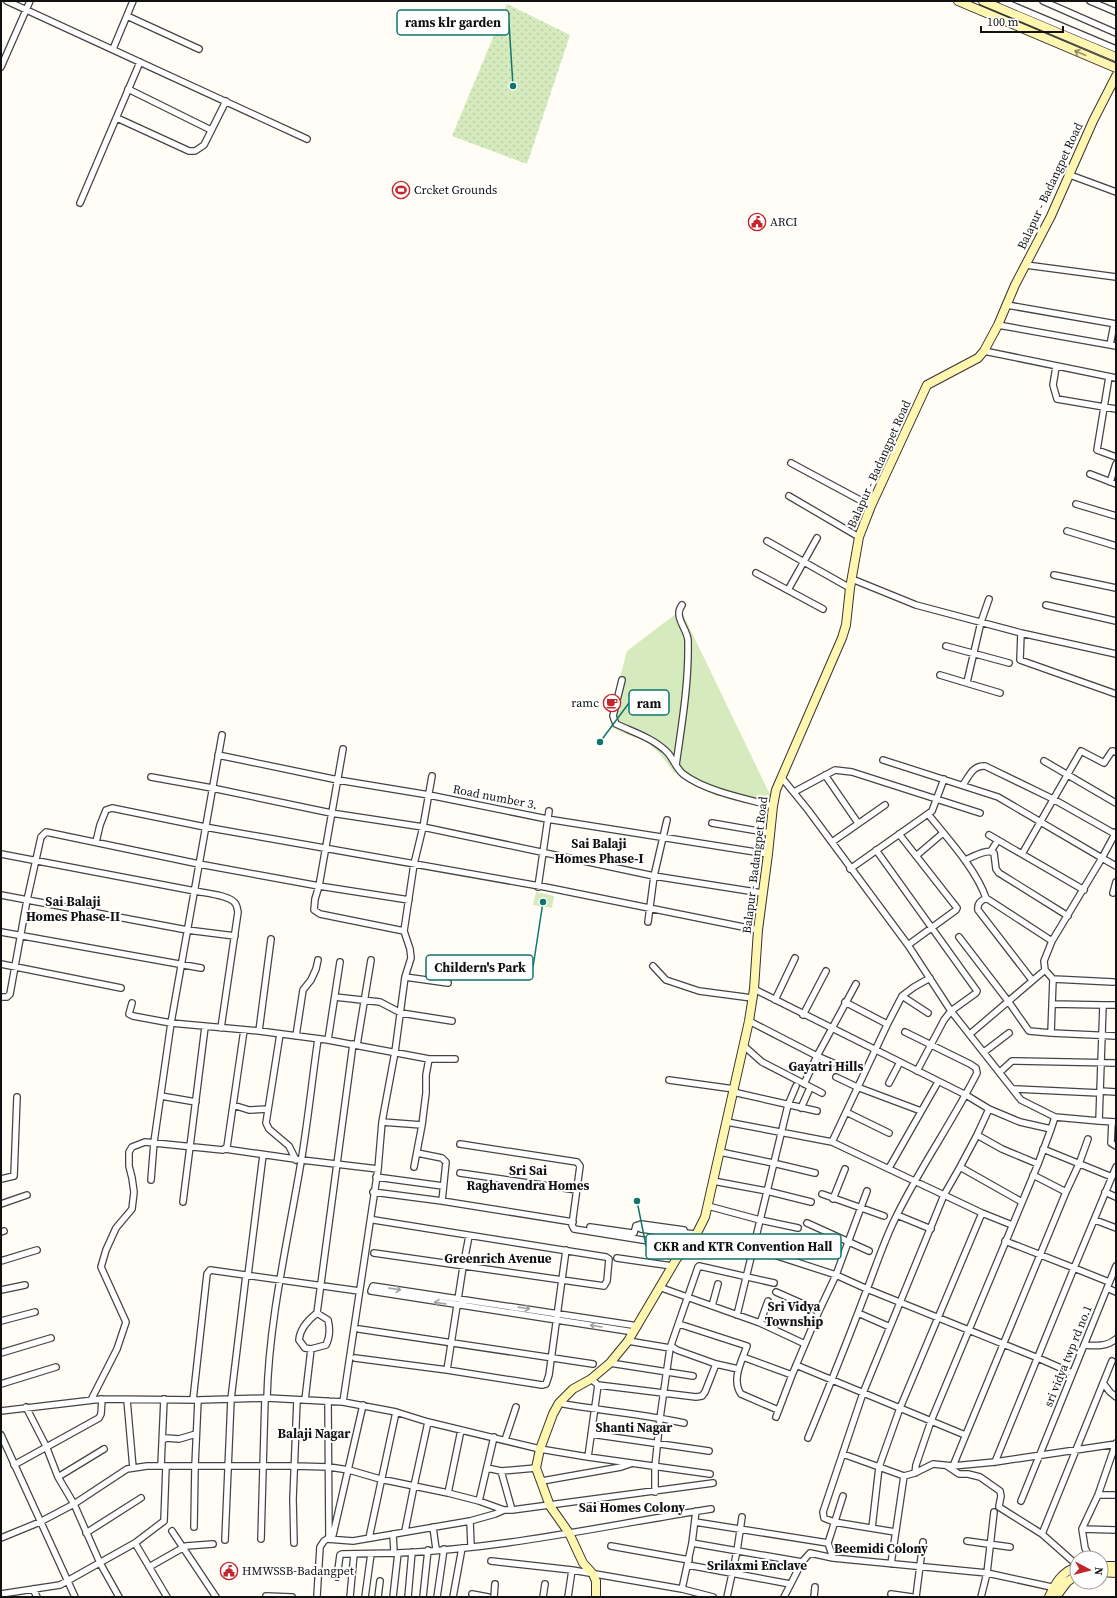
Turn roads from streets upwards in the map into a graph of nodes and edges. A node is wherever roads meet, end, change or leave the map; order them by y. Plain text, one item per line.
1 (7, 1) edge
2 (30, 1) edge
3 (133, 1) edge
4 (958, 1) edge
5 (983, 1) edge
6 (1002, 1) edge
7 (1043, 1) edge
8 (1090, 1) edge
9 (26, 9) junction
10 (1116, 12) edge
11 (127, 16) junction
12 (1116, 33) edge
13 (112, 49) junction
14 (199, 49) dead end
15 (1116, 49) edge
16 (1116, 57) edge
17 (140, 62) junction
18 (1, 67) edge
19 (1116, 68) edge
20 (1116, 76) edge
21 (128, 89) junction
22 (226, 101) junction
23 (116, 118) junction
24 (211, 130) junction
25 (307, 139) dead end
26 (1070, 175) junction
27 (1116, 192) edge
28 (80, 203) dead end
29 (1026, 265) junction
30 (1116, 277) edge
31 (1007, 305) junction
32 (1115, 324) edge
33 (998, 325) junction
34 (1113, 346) edge
35 (984, 351) junction
36 (1056, 367) junction
37 (1109, 377) junction
38 (1116, 378) edge
39 (1105, 407) junction
40 (1116, 409) edge
41 (1116, 457) edge
42 (791, 463) dead end
43 (1116, 464) edge
44 (1090, 474) dead end
45 (1110, 482) junction
46 (1116, 484) edge
47 (789, 496) dead end
48 (1076, 504) dead end
49 (871, 506) junction
50 (1116, 516) edge
51 (1067, 531) dead end
52 (859, 537) junction
53 (817, 538) dead end
54 (767, 540) dead end
55 (1116, 546) edge
56 (803, 561) junction
57 (756, 572) dead end
58 (1054, 575) dead end
59 (852, 579) junction
60 (850, 588) junction
61 (1116, 588) edge
62 (788, 590) junction
63 (989, 599) dead end
64 (682, 605) dead end
65 (1046, 605) dead end
66 (823, 609) dead end
67 (1116, 621) edge
68 (981, 622) junction
69 (1021, 633) junction
70 (946, 646) dead end
71 (974, 653) junction
72 (1116, 654) edge
73 (1009, 663) dead end
74 (940, 675) dead end
75 (622, 680) dead end
76 (967, 682) junction
77 (1000, 693) dead end
78 (1116, 694) edge
79 (222, 735) dead end
80 (343, 749) dead end
81 (1116, 752) edge
82 (218, 755) junction
83 (883, 760) dead end
84 (1044, 761) dead end
85 (676, 765) junction
86 (825, 775) junction
87 (1066, 775) junction
88 (432, 776) dead end
89 (151, 777) dead end
90 (782, 778) junction
91 (944, 779) junction
92 (338, 780) junction
93 (963, 785) junction
94 (212, 788) junction
95 (794, 792) junction
96 (429, 796) junction
97 (937, 799) junction
98 (1053, 799) junction
99 (1116, 804) edge
100 (885, 805) dead end
101 (773, 806) junction
102 (549, 811) dead end
103 (331, 813) junction
104 (980, 813) dead end
105 (928, 814) junction
106 (547, 819) junction
107 (667, 820) dead end
108 (1041, 822) junction
109 (712, 823) dead end
110 (858, 823) junction
111 (205, 827) junction
112 (423, 827) junction
113 (770, 833) junction
114 (943, 833) junction
115 (1115, 833) edge
116 (898, 834) junction
117 (989, 835) dead end
118 (664, 838) junction
119 (998, 840) junction
120 (96, 842) junction
121 (832, 842) junction
122 (326, 848) junction
123 (876, 850) junction
124 (991, 851) junction
125 (542, 853) junction
126 (1, 854) edge
127 (768, 854) junction
128 (1022, 854) junction
129 (916, 856) junction
130 (1102, 858) junction
131 (965, 860) junction
132 (36, 861) junction
133 (199, 864) junction
134 (414, 864) junction
135 (1116, 866) edge
136 (850, 869) junction
137 (654, 876) junction
138 (1116, 882) edge
139 (319, 886) junction
140 (538, 886) junction
141 (1084, 890) junction
142 (195, 891) junction
143 (762, 893) junction
144 (1113, 893) dead end
145 (1, 895) edge
146 (986, 898) junction
147 (27, 900) junction
148 (409, 900) junction
149 (650, 909) junction
150 (1068, 916) junction
151 (648, 922) dead end
152 (932, 928) junction
153 (187, 930) junction
154 (758, 930) junction
155 (404, 931) junction
156 (1, 932) edge
157 (20, 936) junction
158 (235, 936) junction
159 (959, 937) dead end
160 (271, 939) dead end
161 (1052, 941) junction
162 (908, 945) junction
163 (795, 958) dead end
164 (318, 960) dead end
165 (371, 960) dead end
166 (340, 962) dead end
167 (1, 964) edge
168 (181, 965) junction
169 (14, 966) junction
170 (653, 966) dead end
171 (200, 968) dead end
172 (826, 970) dead end
173 (1045, 970) junction
174 (405, 977) junction
175 (930, 978) junction
176 (1053, 979) junction
177 (1032, 980) junction
178 (1113, 982) dead end
179 (448, 984) dead end
180 (856, 984) dead end
181 (122, 988) dead end
182 (754, 989) junction
183 (902, 996) junction
184 (1, 997) edge
185 (335, 997) junction
186 (752, 998) junction
187 (365, 1000) junction
188 (775, 1000) junction
189 (1008, 1001) junction
190 (845, 1002) junction
191 (132, 1003) dead end
192 (1052, 1004) junction
193 (1103, 1005) junction
194 (1116, 1005) edge
195 (951, 1011) junction
196 (401, 1013) junction
197 (928, 1013) dead end
198 (803, 1015) junction
199 (452, 1022) dead end
200 (749, 1022) junction
201 (171, 1023) junction
202 (888, 1024) junction
203 (205, 1027) junction
204 (221, 1028) junction
205 (832, 1029) junction
206 (244, 1030) junction
207 (259, 1031) junction
208 (905, 1032) dead end
209 (1009, 1033) dead end
210 (1050, 1033) junction
211 (280, 1034) junction
212 (970, 1034) junction
213 (1102, 1035) junction
214 (296, 1036) junction
215 (1116, 1036) edge
216 (318, 1039) junction
217 (328, 1040) junction
218 (355, 1044) junction
219 (930, 1044) junction
220 (744, 1046) junction
221 (875, 1050) junction
222 (396, 1052) junction
223 (984, 1052) junction
224 (817, 1056) junction
225 (429, 1059) junction
226 (455, 1059) dead end
227 (900, 1062) junction
228 (1100, 1062) junction
229 (833, 1063) dead end
230 (1116, 1063) edge
231 (917, 1071) junction
232 (1000, 1072) junction
233 (836, 1077) dead end
234 (669, 1080) dead end
235 (938, 1082) junction
236 (889, 1083) dead end
237 (804, 1084) junction
238 (796, 1086) dead end
239 (857, 1087) junction
240 (810, 1088) junction
241 (1014, 1089) junction
242 (734, 1091) junction
243 (1100, 1092) junction
244 (1116, 1092) edge
245 (822, 1093) dead end
246 (966, 1095) junction
247 (17, 1096) dead end
248 (161, 1096) junction
249 (196, 1102) junction
250 (232, 1105) junction
251 (788, 1105) junction
252 (801, 1108) junction
253 (268, 1109) junction
254 (989, 1109) junction
255 (817, 1111) dead end
256 (921, 1111) junction
257 (846, 1112) junction
258 (1054, 1117) junction
259 (1099, 1121) junction
260 (382, 1122) junction
261 (727, 1122) junction
262 (1114, 1122) edge
263 (422, 1125) junction
264 (1051, 1129) junction
265 (780, 1133) junction
266 (889, 1133) dead end
267 (977, 1135) junction
268 (1088, 1139) dead end
269 (154, 1142) junction
270 (832, 1142) junction
271 (460, 1144) dead end
272 (191, 1146) junction
273 (1116, 1146) edge
274 (225, 1149) junction
275 (1044, 1149) junction
276 (417, 1152) junction
277 (720, 1152) junction
278 (263, 1155) junction
279 (299, 1160) junction
280 (773, 1163) junction
281 (1038, 1164) junction
282 (1079, 1164) junction
283 (337, 1165) junction
284 (960, 1167) junction
285 (414, 1168) dead end
286 (889, 1168) junction
287 (378, 1169) junction
288 (845, 1169) dead end
289 (1116, 1169) edge
290 (460, 1173) dead end
291 (815, 1174) dead end
292 (1034, 1175) junction
293 (376, 1176) junction
294 (1112, 1177) junction
295 (1, 1179) edge
296 (151, 1180) dead end
297 (713, 1181) junction
298 (916, 1181) junction
299 (443, 1186) junction
300 (577, 1190) junction
301 (767, 1191) junction
302 (867, 1191) dead end
303 (374, 1192) junction
304 (1066, 1192) junction
305 (1105, 1192) junction
306 (822, 1194) dead end
307 (944, 1195) junction
308 (28, 1196) dead end
309 (1116, 1197) edge
310 (833, 1198) junction
311 (442, 1201) junction
312 (183, 1202) dead end
313 (811, 1202) dead end
314 (1022, 1202) junction
315 (1, 1204) edge
316 (708, 1206) junction
317 (861, 1208) junction
318 (982, 1213) junction
319 (897, 1215) junction
320 (884, 1216) dead end
321 (374, 1220) dead end
322 (760, 1220) junction
323 (1095, 1220) junction
324 (572, 1222) junction
325 (806, 1223) dead end
326 (1012, 1225) junction
327 (590, 1227) dead end
328 (798, 1228) dead end
329 (931, 1228) junction
330 (1116, 1228) edge
331 (469, 1236) junction
332 (696, 1236) junction
333 (1005, 1241) junction
334 (849, 1242) junction
335 (686, 1247) junction
336 (753, 1248) junction
337 (37, 1250) dead end
338 (566, 1250) junction
339 (869, 1251) dead end
340 (374, 1253) dead end
341 (1040, 1255) junction
342 (617, 1258) dead end
343 (1, 1261) edge
344 (672, 1266) junction
345 (1116, 1266) edge
346 (463, 1267) junction
347 (1074, 1268) junction
348 (247, 1275) junction
349 (836, 1275) junction
350 (745, 1277) junction
351 (280, 1280) junction
352 (561, 1281) junction
353 (774, 1283) dead end
354 (718, 1284) dead end
355 (25, 1285) dead end
356 (1108, 1285) junction
357 (320, 1287) junction
358 (659, 1287) junction
359 (1, 1290) edge
360 (867, 1290) junction
361 (359, 1291) junction
362 (776, 1292) dead end
363 (1116, 1292) edge
364 (458, 1298) junction
365 (688, 1298) junction
366 (768, 1301) dead end
367 (901, 1303) junction
368 (457, 1305) junction
369 (712, 1306) junction
370 (819, 1311) junction
371 (35, 1312) dead end
372 (317, 1313) junction
373 (556, 1313) junction
374 (858, 1313) junction
375 (737, 1315) junction
376 (937, 1318) junction
377 (556, 1319) junction
378 (1, 1321) edge
379 (679, 1324) junction
380 (760, 1324) junction
381 (890, 1327) junction
382 (359, 1329) dead end
383 (636, 1329) junction
384 (968, 1330) junction
385 (51, 1338) dead end
386 (1116, 1339) edge
387 (628, 1341) junction
388 (451, 1343) junction
389 (805, 1344) junction
390 (1003, 1345) junction
391 (1084, 1345) junction
392 (670, 1347) junction
393 (311, 1349) junction
394 (1, 1353) edge
395 (743, 1357) junction
396 (355, 1358) dead end
397 (551, 1358) junction
398 (1038, 1358) junction
399 (1112, 1361) dead end
400 (610, 1363) junction
401 (593, 1364) dead end
402 (716, 1364) junction
403 (796, 1365) junction
404 (56, 1367) dead end
405 (1109, 1368) junction
406 (738, 1369) junction
407 (447, 1370) junction
408 (1116, 1371) edge
409 (666, 1372) junction
410 (1072, 1373) junction
411 (792, 1375) junction
412 (692, 1376) dead end
413 (591, 1379) junction
414 (832, 1381) junction
415 (1103, 1383) junction
416 (1, 1384) edge
417 (598, 1385) junction
418 (863, 1392) junction
419 (664, 1394) junction
420 (1116, 1397) edge
421 (266, 1398) junction
422 (102, 1399) junction
423 (164, 1399) junction
424 (231, 1399) junction
425 (91, 1400) junction
426 (128, 1400) junction
427 (196, 1400) junction
428 (297, 1400) junction
429 (305, 1400) junction
430 (328, 1401) junction
431 (343, 1402) junction
432 (559, 1403) junction
433 (363, 1405) junction
434 (26, 1407) junction
435 (516, 1407) dead end
436 (900, 1408) junction
437 (595, 1410) junction
438 (778, 1410) junction
439 (1, 1411) edge
440 (396, 1412) junction
441 (660, 1418) junction
442 (776, 1418) dead end
443 (931, 1421) junction
444 (428, 1422) junction
445 (684, 1423) dead end
446 (461, 1430) junction
447 (196, 1434) junction
448 (591, 1434) junction
449 (1, 1435) edge
450 (965, 1435) junction
451 (494, 1437) junction
452 (808, 1438) dead end
453 (163, 1440) junction
454 (505, 1440) junction
455 (658, 1443) junction
456 (1116, 1444) edge
457 (46, 1446) junction
458 (104, 1449) dead end
459 (540, 1449) junction
460 (709, 1451) dead end
461 (1075, 1451) junction
462 (843, 1454) junction
463 (1041, 1455) junction
464 (588, 1457) junction
465 (995, 1462) junction
466 (632, 1463) junction
467 (14, 1465) junction
468 (163, 1466) junction
469 (194, 1466) junction
470 (262, 1466) junction
471 (295, 1466) junction
472 (950, 1466) junction
473 (227, 1467) junction
474 (655, 1467) junction
475 (878, 1467) junction
476 (133, 1468) junction
477 (329, 1468) junction
478 (487, 1468) junction
479 (536, 1468) junction
480 (349, 1470) junction
481 (501, 1471) junction
482 (710, 1474) dead end
483 (915, 1474) junction
484 (904, 1476) junction
485 (58, 1477) junction
486 (380, 1479) junction
487 (542, 1481) junction
488 (713, 1483) dead end
489 (414, 1486) junction
490 (655, 1492) junction
491 (448, 1493) junction
492 (1098, 1495) junction
493 (1116, 1495) edge
494 (843, 1496) dead end
495 (140, 1498) dead end
496 (1021, 1500) dead end
497 (479, 1501) junction
498 (74, 1504) junction
499 (550, 1506) junction
500 (710, 1509) dead end
501 (504, 1510) junction
502 (512, 1510) junction
503 (696, 1511) junction
504 (994, 1512) dead end
505 (742, 1517) dead end
506 (470, 1521) junction
507 (40, 1522) junction
508 (695, 1522) junction
509 (834, 1522) junction
510 (194, 1527) dead end
511 (433, 1527) junction
512 (872, 1528) junction
513 (741, 1529) junction
514 (1082, 1529) junction
515 (1116, 1530) edge
516 (172, 1531) dead end
517 (405, 1531) junction
518 (86, 1532) junction
519 (895, 1532) junction
520 (569, 1533) junction
521 (393, 1534) junction
522 (1042, 1534) junction
523 (1, 1538) edge
524 (328, 1538) junction
525 (369, 1538) junction
526 (261, 1539) dead end
527 (225, 1540) dead end
528 (968, 1541) dead end
529 (923, 1542) dead end
530 (135, 1543) junction
531 (294, 1543) dead end
532 (692, 1543) junction
533 (828, 1543) junction
534 (213, 1544) dead end
535 (990, 1544) junction
536 (471, 1546) junction
537 (611, 1546) dead end
538 (183, 1547) junction
539 (1010, 1547) dead end
540 (462, 1548) junction
541 (436, 1549) junction
542 (444, 1549) junction
543 (428, 1550) junction
544 (1086, 1550) edge
545 (737, 1551) junction
546 (396, 1552) junction
547 (412, 1552) junction
548 (354, 1554) junction
549 (371, 1554) junction
550 (833, 1558) junction
551 (1069, 1559) edge
552 (491, 1561) dead end
553 (802, 1562) junction
554 (100, 1563) junction
555 (688, 1563) junction
556 (891, 1564) junction
557 (149, 1567) junction
558 (920, 1567) junction
559 (1069, 1569) edge
560 (572, 1570) junction
561 (732, 1573) junction
562 (987, 1573) junction
563 (593, 1574) junction
564 (337, 1577) dead end
565 (1069, 1580) edge
566 (67, 1581) junction
567 (380, 1581) dead end
568 (495, 1584) dead end
569 (545, 1584) dead end
570 (790, 1584) junction
571 (815, 1587) dead end
572 (33, 1589) junction
573 (682, 1589) junction
574 (1056, 1592) edge
575 (1, 1594) edge
576 (472, 1594) dead end
577 (891, 1594) dead end
578 (266, 1596) dead end
579 (317, 1596) dead end
580 (37, 1597) edge
581 (75, 1597) edge
582 (119, 1597) edge
583 (167, 1597) edge
584 (216, 1597) edge
585 (292, 1597) edge
586 (350, 1597) edge
587 (365, 1597) edge
588 (378, 1597) edge
589 (393, 1597) edge
590 (408, 1597) edge
591 (423, 1597) edge
592 (437, 1597) edge
593 (453, 1597) edge
594 (488, 1597) edge
595 (494, 1597) edge
596 (543, 1597) edge
597 (568, 1597) edge
598 (596, 1597) edge
599 (713, 1597) edge
600 (729, 1597) edge
601 (784, 1597) edge
602 (814, 1597) edge
603 (912, 1597) edge
604 (916, 1597) edge
605 (981, 1597) edge
606 (1049, 1597) edge

1 - 9 street
2 - 9 street
3 - 11 street
19 -> 4 street
5 - 16 street
6 - 15 street
7 - 12 street
8 - 10 street
9 - 13 street
9 - 18 street
11 - 13 street
11 - 14 street
13 - 17 street
17 - 21 street
17 - 22 street
20 - 26 street, Balapur - Badangpet Road
21 - 23 street
21 - 24 street
22 - 24 street
22 - 25 street
23 - 24 street
23 - 28 street
26 - 27 street
26 - 29 street, Balapur - Badangpet Road
29 - 30 street
29 - 31 street, Balapur - Badangpet Road
31 - 32 street
31 - 33 street, Balapur - Badangpet Road
32 - 34 street
33 - 34 street
33 - 35 street, Balapur - Badangpet Road
35 - 36 street
35 - 49 street, Balapur - Badangpet Road
36 - 37 street
36 - 39 street
37 - 38 street
37 - 39 street
39 - 40 street
39 - 41 street
42 - 49 street
43 - 45 street
44 - 45 street
45 - 46 street
47 - 52 street
48 - 50 street
49 - 52 street, Balapur - Badangpet Road
51 - 55 street
52 - 59 street, Balapur - Badangpet Road
53 - 56 street
54 - 56 street
56 - 60 street
56 - 62 street
57 - 62 street
58 - 61 street
59 - 60 street, Balapur - Badangpet Road
59 - 68 street
60 - 90 street, Balapur - Badangpet Road
62 - 66 street
63 - 68 street
64 - 85 street
65 - 67 street
68 - 69 street
68 - 71 street
69 - 72 street
69 - 78 street
70 - 71 street
71 - 73 street
71 - 76 street
74 - 76 street
75 - 85 street
76 - 77 street
79 - 82 street
80 - 92 street
81 - 87 street
82 - 92 street, Road number 3.
82 - 94 street
83 - 91 street
84 - 87 street
85 - 101 street
86 - 95 street
86 - 97 street
86 - 110 street
87 - 98 street
87 - 99 street
88 - 96 street
89 - 94 street
90 - 95 street
90 - 101 street, Balapur - Badangpet Road
91 - 93 street
91 - 97 street
92 - 96 street, Road number 3.
92 - 103 street
93 - 98 street
93 - 108 street
94 - 103 street
94 - 111 street
95 - 121 street
96 - 106 street, Road number 3.
96 - 112 street
97 - 104 street
97 - 105 street
98 - 108 street
98 - 115 street
100 - 110 street
101 - 113 street, Balapur - Badangpet Road
102 - 106 street
103 - 112 street
103 - 122 street
105 - 114 street
105 - 116 street
106 - 118 street, Road number 3.
106 - 125 street
107 - 118 street
108 - 128 street
108 - 130 street
109 - 113 street
110 - 121 street
111 - 120 street
111 - 122 street
111 - 133 street
112 - 125 street
112 - 134 street
113 - 127 street, Balapur - Badangpet Road
114 - 129 street
114 - 131 street
115 - 130 street
116 - 123 street
116 - 129 street
117 - 119 street
118 - 127 street, Road number 3.
118 - 137 street
119 - 124 street
119 - 128 street
120 - 132 street
120 - 133 street
121 - 136 street
122 - 134 street
122 - 139 street
123 - 136 street
123 - 152 street
124 - 131 street
124 - 150 street
125 - 137 street
125 - 140 street
126 - 132 street
127 - 143 street, Balapur - Badangpet Road
128 - 141 street
129 - 152 street
130 - 135 street
130 - 141 street
131 - 146 street
132 - 142 street
132 - 147 street
133 - 139 street
133 - 142 street
134 - 140 street
134 - 148 street
136 - 162 street
137 - 143 street
137 - 149 street
138 - 144 street
139 - 148 street
139 - 155 street
140 - 149 street
141 - 150 street
142 - 153 street
142 - 158 street
143 - 154 street, Balapur - Badangpet Road
145 - 147 street
146 - 161 street
146 - 177 street
147 - 153 street
147 - 157 street
148 - 155 street
149 - 151 street
149 - 154 street
150 - 161 street
152 - 162 street
152 - 195 street
153 - 158 street
153 - 168 street
154 - 182 street, Balapur - Badangpet Road
155 - 174 street
156 - 157 street
157 - 168 street
157 - 169 street
158 - 204 street
159 - 189 street
160 - 207 street
161 - 173 street
162 - 175 street
163 - 188 street
164 - 214 street
165 - 187 street
166 - 185 street
167 - 169 street
168 - 171 street
168 - 201 street
169 - 181 street
169 - 184 street
170 - 186 street
172 - 198 street
173 - 176 street
173 - 177 street
174 - 179 street
174 - 196 street
175 - 183 street
175 - 195 street
176 - 178 street
176 - 192 street
177 - 189 street
180 - 190 street
182 - 186 street, Balapur - Badangpet Road
182 - 188 street
183 - 197 street
183 - 202 street
185 - 187 street
185 - 217 street
186 - 200 street, Balapur - Badangpet Road
187 - 196 street
187 - 218 street
188 - 198 street
189 - 210 street
189 - 212 street
190 - 202 street
190 - 205 street
191 - 201 street
192 - 193 street
192 - 210 street
193 - 194 street
193 - 213 street
195 - 212 street
195 - 219 street
196 - 199 street
196 - 222 street
198 - 205 street
200 - 220 street, Balapur - Badangpet Road
200 - 224 street
201 - 203 street
201 - 248 street
202 - 221 street
203 - 204 street
203 - 249 street
204 - 206 street
205 - 221 street
205 - 224 street
206 - 207 street
206 - 250 street
207 - 211 street
208 - 219 street
209 - 223 street
210 - 213 street
211 - 214 street
211 - 253 street
212 - 223 street
213 - 215 street
213 - 228 street
214 - 216 street
216 - 217 street
216 - 279 street
217 - 218 street
218 - 222 street
218 - 283 street
219 - 231 street
219 - 246 street
220 - 237 street
220 - 242 street, Balapur - Badangpet Road
221 - 227 street
221 - 239 street
222 - 225 street
222 - 260 street
223 - 232 street
224 - 229 street
224 - 237 street
225 - 226 street
225 - 263 street
227 - 231 street
227 - 236 street
228 - 230 street
228 - 232 street
228 - 243 street
231 - 235 street
232 - 241 street
233 - 239 street
234 - 242 street
235 - 246 street
235 - 256 street
237 - 240 street
238 - 251 street
239 - 256 street
239 - 257 street
240 - 245 street
240 - 252 street
241 - 243 street
241 - 258 street
242 - 251 street
242 - 261 street, Balapur - Badangpet Road
243 - 244 street
243 - 259 street
246 - 254 street
246 - 298 street
247 - 295 street
248 - 249 street
248 - 269 street
249 - 272 street
250 - 253 street
250 - 274 street
251 - 252 street
251 - 265 street
252 - 255 street
253 - 279 street
254 - 264 street
254 - 267 street
256 - 286 street
257 - 266 street
257 - 270 street
258 - 259 street
258 - 264 street
259 - 262 street
260 - 263 street
260 - 287 street
261 - 265 street
261 - 277 street, Balapur - Badangpet Road
262 - 273 street
263 - 276 street
264 - 275 street
265 - 270 street
265 - 280 street
267 - 281 street
267 - 284 street
268 - 282 street
269 - 272 street
269 - 296 street
269 - 425 street
270 - 286 street
271 - 300 street
272 - 274 street
272 - 312 street
274 - 278 street
275 - 281 street
275 - 282 street
276 - 285 street
276 - 299 street
277 - 280 street
277 - 297 street, Balapur - Badangpet Road
278 - 279 street
278 - 348 street
279 - 283 street
279 - 351 street
280 - 291 street
280 - 301 street
281 - 292 street
282 - 294 street
282 - 304 street
283 - 287 street
283 - 357 street
284 - 307 street
284 - 314 street
286 - 298 street
287 - 293 street
288 - 310 street
289 - 294 street
290 - 300 street
292 - 304 street
292 - 314 street
293 - 299 street
293 - 303 street
294 - 305 street
297 - 301 street
297 - 316 street, Balapur - Badangpet Road
298 - 307 street
298 - 319 street
299 - 311 street
300 - 324 street
301 - 313 street
301 - 322 street
302 - 317 street
303 - 311 street
303 - 361 street
304 - 341 street
305 - 309 street
305 - 323 street
306 - 310 street
307 - 318 street
307 - 329 street
308 - 315 street
310 - 317 street
311 - 324 street
314 - 326 street
316 - 322 street
316 - 332 street, Balapur - Badangpet Road
317 - 320 street
317 - 334 street
318 - 326 street
318 - 376 street
319 - 329 street
319 - 360 street
321 - 331 street
322 - 328 street
322 - 336 street
323 - 330 street
323 - 347 street
324 - 335 street
325 - 334 street
326 - 333 street
327 - 332 street
329 - 367 street
331 - 338 street
331 - 346 street
332 - 335 street, Balapur - Badangpet Road
332 - 336 street
333 - 341 street
333 - 384 street
334 - 339 street
334 - 349 street
335 - 344 street, Balapur - Badangpet Road
336 - 349 street
336 - 350 street
337 - 343 street
338 - 352 street
338 - 352 street
340 - 346 street
341 - 347 street
341 - 390 street
342 - 344 street
344 - 358 street, Balapur - Badangpet Road
345 - 356 street, sri vidya twp rd no.1
346 - 352 street
346 - 364 street
347 - 356 street
347 - 398 street
348 - 351 street
348 - 424 street
348 - 427 street
349 - 360 street
349 - 370 street
350 - 353 street
350 - 365 street
350 - 375 street
351 - 357 street
351 - 421 street
352 - 373 street
354 - 369 street
355 - 359 street
356 - 363 street
356 - 391 street, sri vidya twp rd no.1
357 - 361 street
357 - 372 street
358 - 365 street
358 - 383 street, Balapur - Badangpet Road
360 - 367 street
360 - 374 street
361 - 431 street
362 - 370 street
364 - 368 street
368 -> 364 street
364 -> 373 street
365 - 369 street
365 - 379 street
366 - 380 street
367 - 376 street
367 - 381 street
368 - 377 street
368 - 388 street
369 - 375 street
370 - 389 street
371 - 378 street
372 - 393 street
372 - 393 street
373 - 377 street
373 - 383 street
374 - 381 street
374 - 414 street
375 - 380 street
376 - 384 street
376 - 436 street
383 -> 377 street
377 - 397 street
379 - 392 street
379 - 395 street
380 - 389 street
381 - 418 street
382 - 388 street
383 - 387 street, Balapur - Badangpet Road
384 - 390 street
384 - 443 street
385 - 394 street
386 - 391 street
387 - 392 street
387 - 400 street, Balapur - Badangpet Road
388 - 397 street
388 - 407 street
389 - 403 street
390 - 398 street
390 - 450 street
391 - 410 street, sri vidya twp rd no.1
392 - 402 street
392 - 409 street
393 - 429 street
395 - 406 street
395 - 411 street
396 - 407 street
397 - 401 street
397 - 407 street
398 - 410 street
398 - 465 street
399 - 405 street
400 - 409 street
400 - 413 street, Balapur - Badangpet Road
402 - 406 street
402 - 419 street
403 - 411 street
403 - 414 street
404 - 416 street
405 - 408 street
405 - 415 street
406 - 438 street
409 - 412 street
409 - 419 street
410 - 463 street, sri vidya twp rd no.1
411 - 438 street
413 - 417 street
413 - 432 street, Balapur - Badangpet Road
414 - 418 street
414 - 452 street
415 - 420 street
415 - 461 street
417 - 419 street
417 - 437 street
418 - 436 street
418 - 462 street
419 - 441 street
421 - 424 street
421 - 428 street
421 - 470 street
422 - 425 street
422 - 426 street
422 - 457 street
423 - 426 street
423 - 427 street
423 - 453 street
424 - 427 street
424 - 473 street
425 - 434 street
426 - 476 street
427 - 447 street
428 - 429 street
428 - 471 street
429 - 430 street
430 - 431 street
430 - 477 street
431 - 433 street
432 - 437 street
432 - 459 street, Balapur - Badangpet Road
433 - 440 street
433 - 480 street
434 - 439 street
434 - 457 street
435 - 454 street
436 - 443 street
436 - 475 street
437 - 441 street
437 - 448 street
438 - 442 street
440 - 444 street
440 - 486 street
441 - 445 street
441 - 455 street
443 - 450 street
443 - 483 street
444 - 446 street
444 - 489 street
446 - 451 street
446 - 491 street
447 - 453 street
447 - 469 street
448 - 455 street
448 - 464 street
449 - 467 street
450 - 472 street
451 - 454 street
451 - 478 street
453 - 468 street
454 - 459 street
455 - 460 street
455 - 474 street
456 - 461 street
456 - 492 street
457 - 467 street
457 - 485 street
458 - 485 street
459 - 464 street
459 - 479 street, Balapur - Badangpet Road
461 - 463 street
461 - 522 street
462 - 475 street
462 - 509 street
463 - 465 street
463 - 496 street, sri vidya twp rd no.1
464 - 466 street
465 - 472 street
466 - 474 street
466 - 487 street
467 - 507 street
468 - 469 street
468 - 476 street
468 - 530 street
469 - 473 street
469 - 510 street
470 - 471 street
470 - 473 street
470 - 526 street
471 - 477 street
471 - 531 street
472 - 483 street
472 - 522 street
473 - 527 street
474 - 482 street
474 - 490 street
475 - 484 street
475 - 512 street
476 - 498 street
477 - 480 street
477 - 524 street
478 - 481 street
478 - 497 street
479 - 481 street
479 - 487 street
480 - 486 street
480 - 524 street
481 - 502 street
483 - 484 street
484 - 519 street
485 - 498 street
486 - 489 street
486 - 525 street
487 - 499 street
488 - 490 street
489 - 491 street
489 - 517 street
490 - 499 street
491 - 497 street
492 - 493 street
492 - 514 street
494 - 509 street
495 - 518 street
497 - 501 street
498 - 507 street
498 - 518 street
499 - 502 street
499 - 520 street
500 - 503 street
501 - 502 street
501 - 506 street
503 - 508 street
503 - 520 street
504 - 535 street
505 - 513 street
506 - 511 street
506 - 536 street
507 - 523 street
507 - 566 street
508 - 513 street
508 - 532 street
509 - 512 street
509 - 533 street
511 - 517 street
511 - 541 street
512 - 519 street
513 - 533 street
513 - 545 street
514 - 515 street
514 - 544 street
516 - 538 street
517 - 521 street
518 - 554 street
519 - 556 street
520 - 536 street
520 - 563 street
521 - 525 street
521 - 546 street
522 - 551 street
524 - 525 street
524 - 579 street
528 - 535 street
529 - 558 street
530 - 554 street
530 - 557 street
532 - 545 street
532 - 555 street
533 - 550 street
534 - 538 street
535 - 539 street
535 - 562 street
536 - 540 street
537 - 555 street
538 - 557 street
538 - 584 street
540 - 542 street
540 - 593 street
541 - 542 street
541 - 543 street
542 - 592 street
543 - 547 street
543 - 591 street
545 - 553 street
545 - 561 street
546 - 547 street
546 - 549 street
546 - 589 street
547 - 590 street
548 - 549 street
548 - 564 street
548 - 586 street
549 - 587 street
550 - 553 street
550 - 556 street
552 - 560 street
553 - 570 street
554 - 566 street
554 - 582 street
555 - 561 street
555 - 573 street
556 - 558 street
557 - 583 street
558 - 562 street
558 - 604 street
559 - 574 street
560 - 563 street
560 - 597 street
561 - 570 street
561 - 600 street
562 - 574 street
562 - 605 street
563 - 573 street
563 - 598 street
565 - 574 street
566 - 572 street
566 - 581 street
567 - 588 street
568 - 595 street
569 - 596 street
570 - 601 street
571 - 602 street
572 - 575 street
572 - 580 street
573 - 599 street
574 - 606 street
576 - 594 street
577 - 603 street
578 - 585 street

